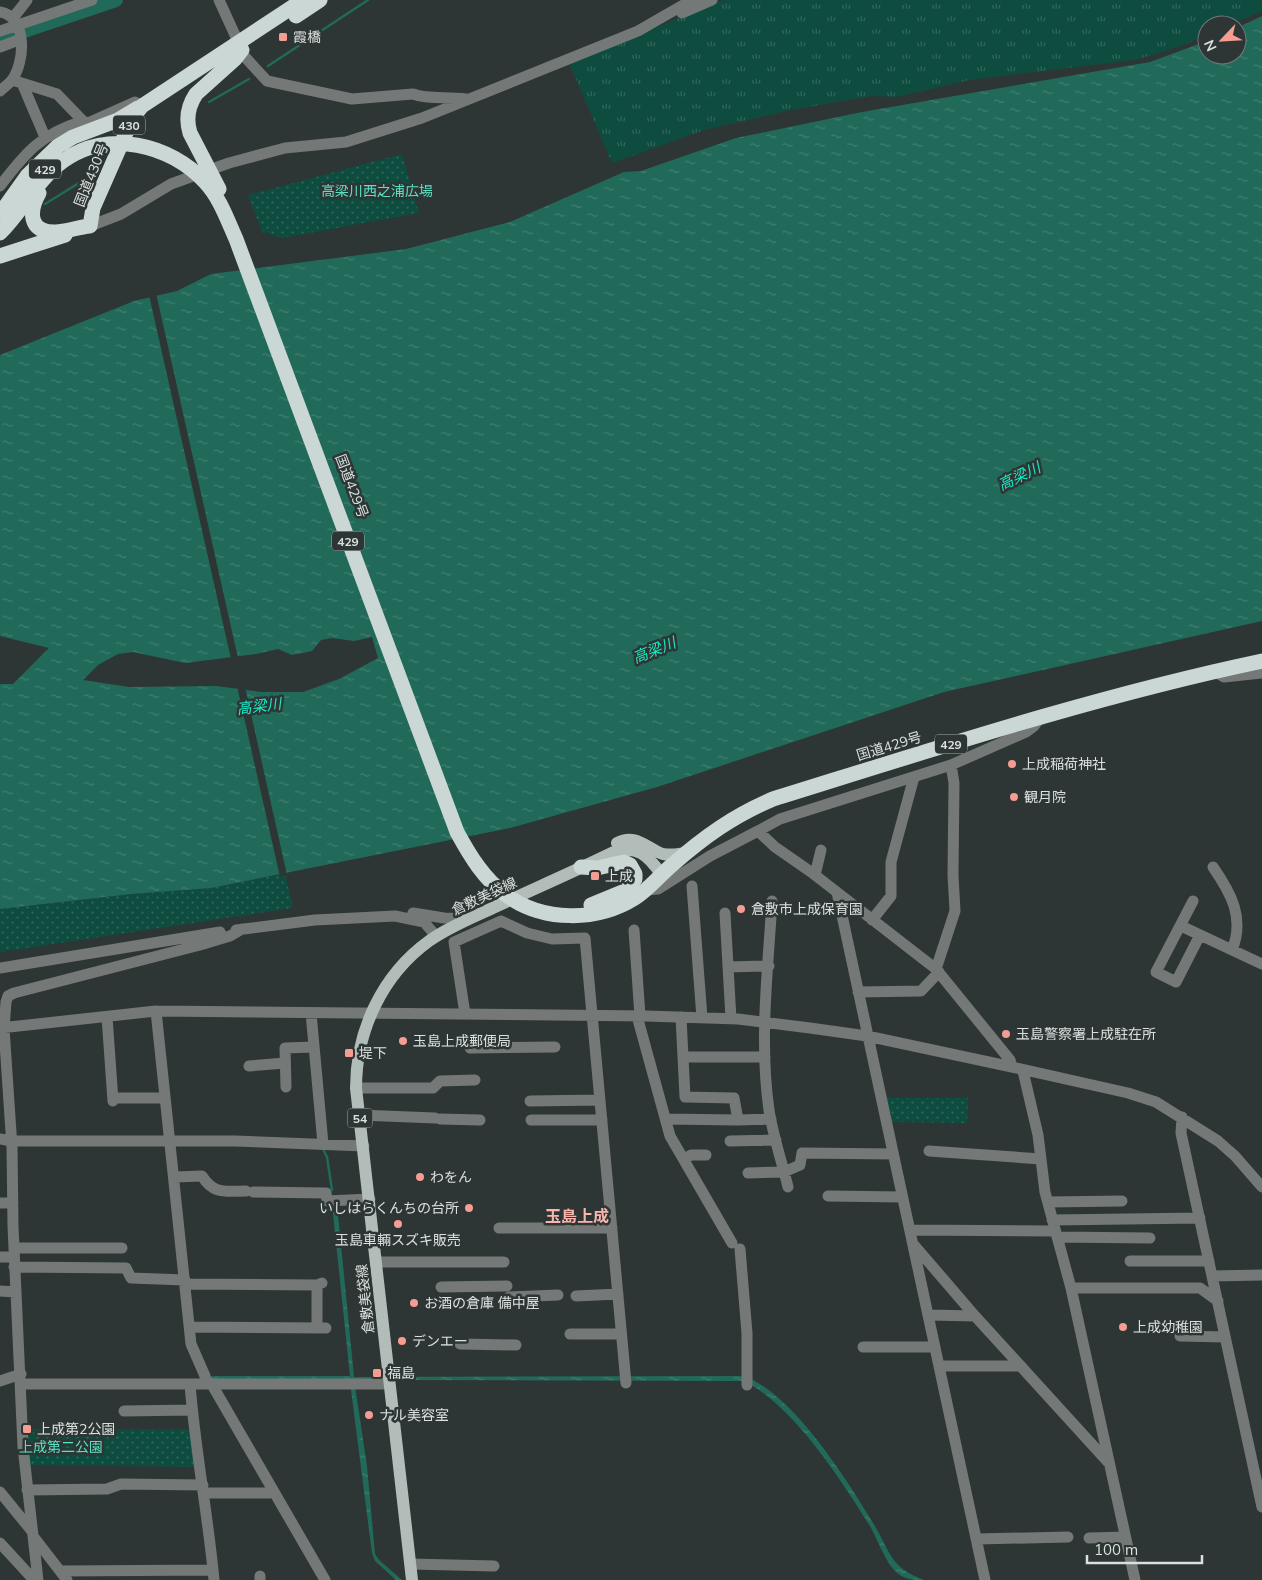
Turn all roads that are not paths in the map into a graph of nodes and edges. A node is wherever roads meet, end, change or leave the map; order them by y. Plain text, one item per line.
1 (27, 0) edge
2 (92, 0) edge
3 (220, 0) edge
4 (303, 0) edge
5 (320, 0) edge
6 (692, 0) edge
7 (712, 0) edge
8 (0, 12) edge
9 (661, 18) junction
10 (18, 29) junction
11 (0, 31) edge
12 (240, 46) junction
13 (0, 47) edge
14 (17, 82) junction
15 (0, 90) edge
16 (467, 100) junction
17 (142, 106) junction
18 (83, 121) junction
19 (45, 137) junction
20 (107, 140) junction
21 (190, 159) junction
22 (48, 173) junction
23 (0, 186) edge
24 (219, 189) joint
25 (93, 208) junction
26 (0, 214) edge
27 (0, 226) edge
28 (90, 226) junction
29 (41, 228) junction
30 (0, 233) edge
31 (0, 256) edge
32 (1262, 661) edge
33 (1214, 671) junction
34 (1262, 673) edge
35 (1039, 719) junction
36 (951, 765) junction
37 (914, 777) junction
38 (758, 831) junction
39 (821, 850) dead end
40 (686, 853) junction
41 (596, 860) junction
42 (1213, 867) dead end
43 (581, 868) junction
44 (661, 874) junction
45 (815, 875) junction
46 (692, 886) dead end
47 (646, 890) junction
48 (837, 892) junction
49 (772, 901) dead end
50 (1193, 901) dead end
51 (537, 905) junction
52 (589, 906) junction
53 (725, 913) dead end
54 (371, 917) junction
55 (469, 919) junction
56 (872, 920) junction
57 (1181, 926) junction
58 (242, 929) junction
59 (634, 930) dead end
60 (1200, 935) junction
61 (436, 936) junction
62 (1232, 950) junction
63 (1262, 964) edge
64 (769, 966) junction
65 (728, 967) junction
66 (0, 968) edge
67 (938, 970) junction
68 (858, 992) junction
69 (156, 1011) junction
70 (465, 1011) junction
71 (311, 1013) junction
72 (371, 1013) junction
73 (593, 1015) junction
74 (638, 1016) junction
75 (107, 1017) junction
76 (681, 1017) junction
77 (702, 1018) junction
78 (731, 1019) junction
79 (764, 1022) junction
80 (3, 1025) edge
81 (867, 1036) junction
82 (314, 1047) junction
83 (556, 1047) dead end
84 (470, 1048) dead end
85 (683, 1057) junction
86 (765, 1057) junction
87 (285, 1063) junction
88 (249, 1066) dead end
89 (1017, 1069) junction
90 (475, 1080) dead end
91 (286, 1087) dead end
92 (356, 1088) junction
93 (4, 1091) edge
94 (164, 1098) junction
95 (600, 1100) junction
96 (530, 1101) dead end
97 (359, 1115) junction
98 (1182, 1117) junction
99 (668, 1119) junction
100 (771, 1119) junction
101 (480, 1120) dead end
102 (531, 1120) dead end
103 (602, 1120) junction
104 (738, 1120) junction
105 (776, 1140) junction
106 (730, 1141) dead end
107 (8, 1143) edge
108 (323, 1144) junction
109 (170, 1145) junction
110 (364, 1146) junction
111 (929, 1151) dead end
112 (893, 1154) junction
113 (706, 1155) dead end
114 (686, 1158) junction
115 (1041, 1159) junction
116 (12, 1172) junction
117 (784, 1172) junction
118 (0, 1173) edge
119 (748, 1173) dead end
120 (175, 1177) junction
121 (788, 1187) dead end
122 (1262, 1187) edge
123 (828, 1196) dead end
124 (902, 1197) junction
125 (370, 1199) junction
126 (1122, 1201) dead end
127 (1048, 1202) junction
128 (0, 1203) edge
129 (13, 1203) junction
130 (1200, 1218) junction
131 (0, 1226) edge
132 (13, 1226) junction
133 (499, 1228) dead end
134 (612, 1228) junction
135 (1055, 1229) junction
136 (910, 1230) junction
137 (1150, 1238) dead end
138 (912, 1243) junction
139 (122, 1248) dead end
140 (0, 1257) edge
141 (14, 1257) junction
142 (1130, 1261) dead end
143 (1209, 1261) junction
144 (377, 1262) junction
145 (504, 1262) dead end
146 (1262, 1275) edge
147 (1212, 1276) junction
148 (186, 1282) junction
149 (441, 1287) dead end
150 (1071, 1288) junction
151 (0, 1292) edge
152 (16, 1292) junction
153 (618, 1294) junction
154 (558, 1295) dead end
155 (576, 1296) dead end
156 (1218, 1301) junction
157 (928, 1315) junction
158 (975, 1316) junction
159 (190, 1326) junction
160 (570, 1334) dead end
161 (621, 1334) junction
162 (1180, 1336) dead end
163 (1225, 1337) junction
164 (460, 1344) dead end
165 (516, 1345) dead end
166 (863, 1346) dead end
167 (935, 1347) junction
168 (939, 1366) junction
169 (1021, 1366) junction
170 (21, 1379) junction
171 (0, 1380) edge
172 (207, 1381) junction
173 (747, 1381) dead end
174 (626, 1383) dead end
175 (190, 1384) junction
176 (389, 1384) junction
177 (124, 1410) dead end
178 (192, 1410) junction
179 (1109, 1462) junction
180 (204, 1489) junction
181 (27, 1490) junction
182 (0, 1492) edge
183 (274, 1493) junction
184 (1262, 1507) edge
185 (1068, 1537) dead end
186 (1125, 1537) junction
187 (33, 1538) junction
188 (1089, 1538) dead end
189 (977, 1539) junction
190 (2, 1549) edge
191 (410, 1564) junction
192 (494, 1566) dead end
193 (63, 1575) edge
194 (213, 1575) edge
195 (34, 1580) edge
196 (38, 1580) edge
197 (325, 1580) edge
198 (412, 1580) edge
199 (985, 1580) edge
200 (1134, 1580) edge

1 - 10 street
2 - 10 street
3 - 12 street
4 - 12 highway, 国道430号 / 430
5 - 12 highway, 国道430号 / 430
6 - 9 street
7 - 9 street
8 - 10 street
9 - 16 street
10 - 11 street
10 - 13 street
10 - 14 street
12 - 16 street
12 - 17 highway, 国道430号 / 430
12 - 21 highway, 国道430号 / 430
14 - 15 street
14 - 18 street
14 - 19 street
16 - 28 street
17 - 18 street
17 - 25 highway, 国道430号 / 430
17 - 26 highway, 国道430号 / 430
18 - 19 street
19 - 23 street
20 - 21 highway, 国道429号 / 429
20 - 22 highway, 国道429号 / 429
20 - 27 highway, 国道429号 / 429
21 - 24 highway, 国道430号 / 430
21 - 51 highway, 国道429号 / 429
22 - 29 highway, 国道429号 / 429
22 - 30 highway, 国道429号 / 429
24 - 51 highway, 国道429号 / 429
25 - 28 highway, 国道430号 / 430
25 - 29 highway
28 - 29 highway
28 - 31 highway, 国道430号
32 - 33 highway, 国道429号 / 429
33 - 34 street
33 - 35 highway, 国道429号 / 429
35 - 36 street
35 - 40 highway, 国道429号 / 429
36 - 37 street
36 - 67 street
37 - 38 street
37 - 56 street
38 - 45 street
38 - 47 street
39 - 45 street
40 - 41 main road
40 - 44 highway, 国道429号 / 429
41 - 43 main road, 倉敷美袋線 / 54
41 - 44 main road, 倉敷美袋線 / 54
42 - 62 street
43 - 52 highway
43 - 55 main road, 倉敷美袋線 / 54
44 - 47 highway, 国道429号 / 429
44 - 52 highway, 国道429号 / 429
45 - 48 street
46 - 77 street
47 - 51 highway, 国道429号 / 429
48 - 56 street
48 - 68 street
49 - 64 street
50 - 57 street
51 - 52 highway, 国道429号 / 429
53 - 65 street
54 - 55 street
54 - 58 street
54 - 61 street
55 - 61 main road, 倉敷美袋線 / 54
56 - 67 street
57 - 60 street
57 - 60 street
58 - 66 street
58 - 80 street
59 - 74 street
60 - 62 street
61 - 72 main road, 倉敷美袋線 / 54
62 - 63 street
64 - 65 street
64 - 79 street
65 - 78 street
67 - 68 street
67 - 89 street
68 - 81 street
69 - 71 street
69 - 75 street
69 - 94 street
70 - 72 street
70 - 73 street
70 - 73 street
71 - 72 street
71 - 82 street
72 - 92 main road, 倉敷美袋線 / 54
73 - 74 street
73 - 95 street
74 - 76 street
74 - 99 street
75 - 80 street
75 - 94 street
76 - 77 street
76 - 85 street
77 - 78 street
78 - 79 street
79 - 81 street
79 - 86 street
80 - 93 street
81 - 89 street
81 - 112 street
82 - 87 street
82 - 108 street
83 - 84 street
85 - 86 street
85 - 104 street
86 - 100 street
87 - 88 street
87 - 91 street
89 - 98 street
89 - 115 street
90 - 92 street
92 - 97 main road, 倉敷美袋線 / 54
93 - 107 street
94 - 109 street
95 - 96 street
95 - 103 street
97 - 101 street
97 - 110 main road, 倉敷美袋線 / 54
98 - 122 street
98 - 130 street
99 - 104 street
99 - 114 street
100 - 104 street
100 - 105 street
102 - 103 street
103 - 134 street
105 - 106 street
105 - 117 street
107 - 109 street
107 - 116 street
108 - 109 street
108 - 110 street
109 - 120 street
110 - 125 main road, 倉敷美袋線 / 54
111 - 115 street
112 - 117 street
112 - 124 street
113 - 114 street
114 - 173 street
115 - 127 street
116 - 118 street
116 - 129 street
117 - 119 street
117 - 121 street
120 - 125 street
120 - 148 street
123 - 124 street
124 - 136 street
125 - 144 main road, 倉敷美袋線 / 54
126 - 127 street
127 - 135 street
128 - 129 street
129 - 132 street
130 - 135 street
130 - 143 street
131 - 132 street
132 - 141 street
133 - 134 street
134 - 153 street
135 - 136 street
135 - 137 street
135 - 150 street
136 - 138 street
138 - 157 street
138 - 158 street
139 - 141 street
140 - 141 street
141 - 148 street
141 - 152 street
142 - 143 street
143 - 147 street
144 - 145 street
144 - 176 main road, 倉敷美袋線 / 54
146 - 147 street
147 - 156 street
148 - 159 street
148 - 159 street
149 - 154 street
150 - 156 street
150 - 179 street
151 - 152 street
152 - 170 street
153 - 155 street
153 - 161 street
156 - 163 street
157 - 158 street
157 - 167 street
158 - 169 street
159 - 172 street
160 - 161 street
161 - 174 street
162 - 163 street
163 - 184 street
164 - 165 street
166 - 167 street
167 - 168 street
168 - 169 street
168 - 189 street
169 - 179 street
170 - 171 street
170 - 175 street
170 - 181 street
172 - 175 street
172 - 176 street
172 - 183 street
175 - 178 street
176 - 191 main road, 倉敷美袋線 / 54
177 - 178 street
178 - 180 street
179 - 186 street
180 - 181 street
180 - 183 street
180 - 194 street
181 - 187 street
182 - 187 street
183 - 197 street
185 - 189 street
186 - 188 street
186 - 200 street
187 - 193 street
187 - 196 street
189 - 199 street
190 - 195 street
191 - 192 street
191 - 198 main road, 倉敷美袋線 / 54
193 - 194 street

